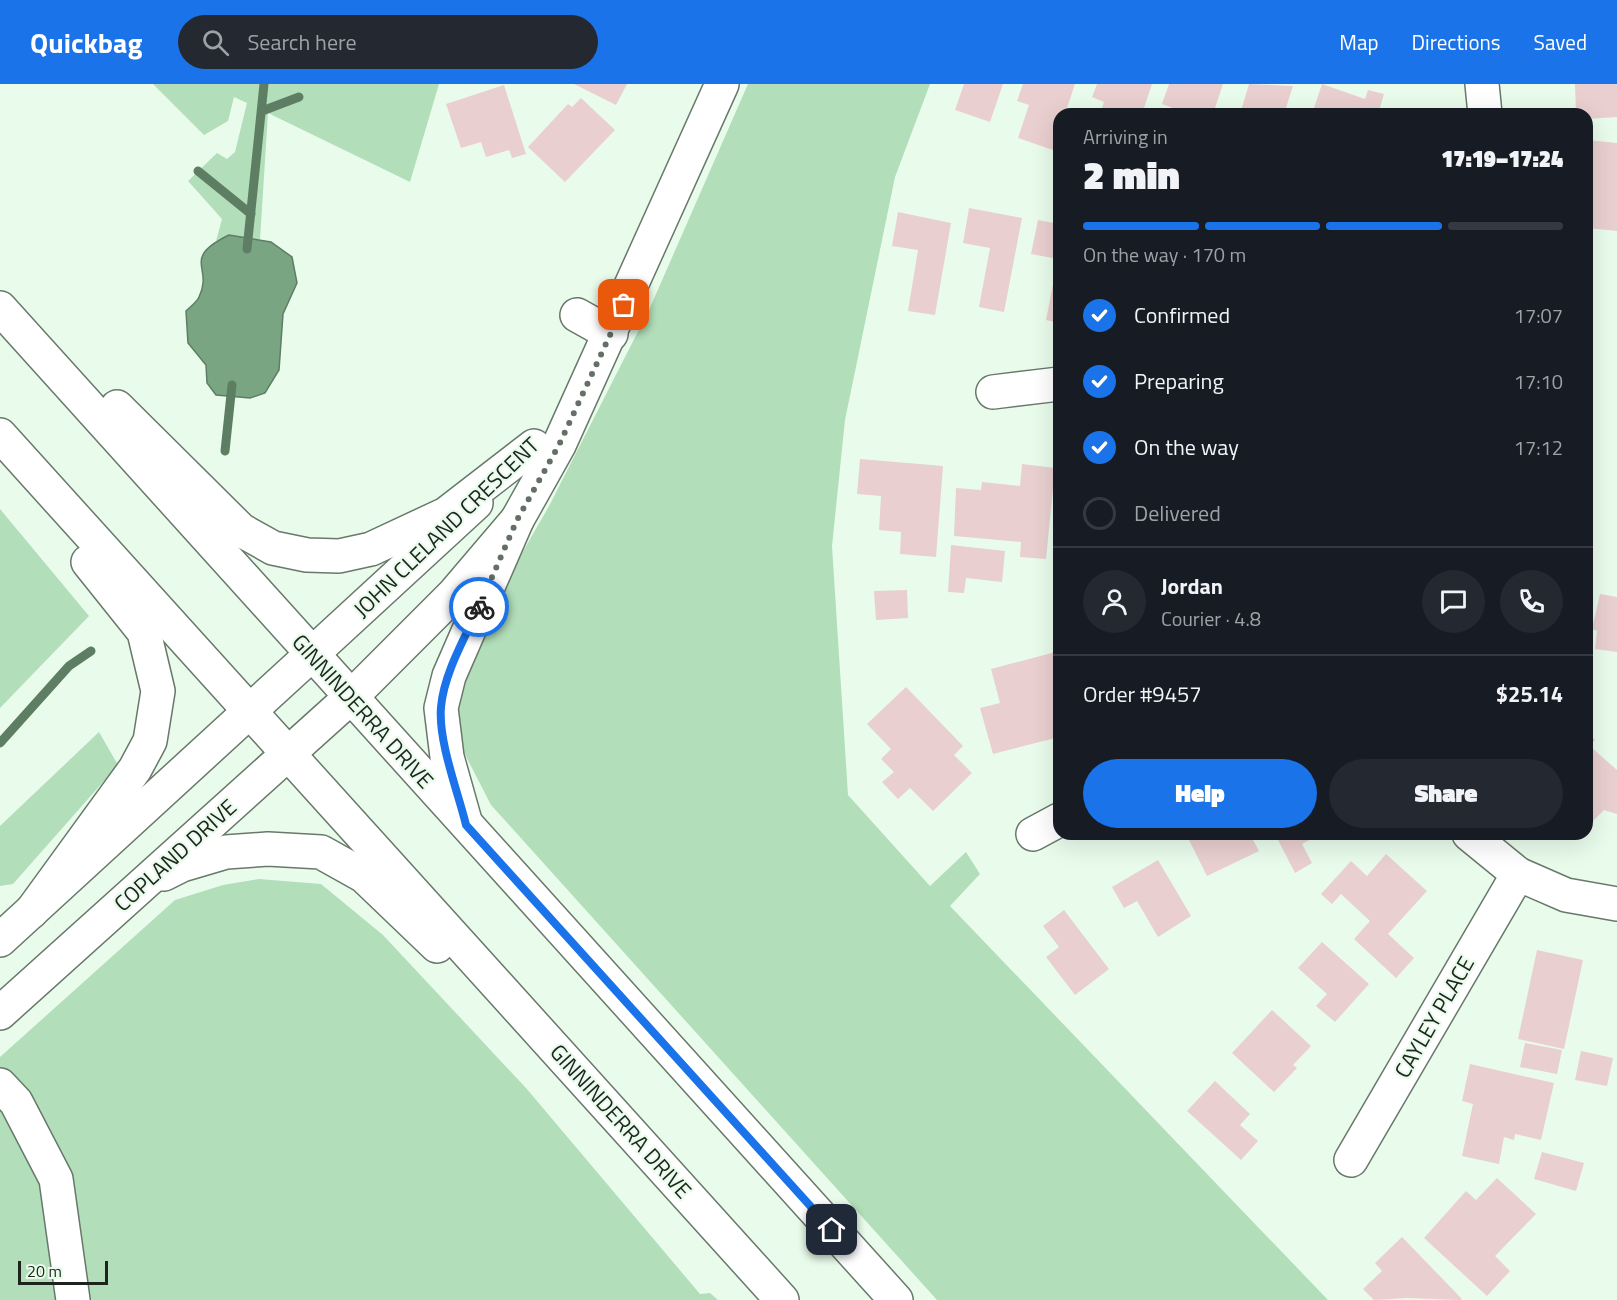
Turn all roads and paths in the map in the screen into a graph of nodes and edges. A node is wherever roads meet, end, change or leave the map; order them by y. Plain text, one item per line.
1 (722, 84) edge
2 (1482, 84) edge
3 (1484, 108) edge
4 (0, 300) edge
5 (0, 308) edge
6 (577, 315) dead end
7 (610, 334) junction
8 (51, 354) junction
9 (596, 365) junction
10 (1053, 385) edge
11 (87, 390) junction
12 (993, 392) dead end
13 (534, 446) junction
14 (6, 450) edge
15 (517, 520) junction
16 (312, 654) junction
17 (351, 697) junction
18 (250, 711) junction
19 (288, 753) junction
20 (466, 825) junction
21 (1476, 840) edge
22 (1518, 874) junction
23 (144, 883) junction
24 (1617, 904) edge
25 (30, 912) junction
26 (0, 940) edge
27 (0, 1013) edge
28 (528, 1017) junction
29 (0, 1085) edge
30 (1351, 1160) dead end
31 (73, 1300) edge
32 (782, 1300) edge
33 (896, 1300) edge

1 - 7 main road, JOHN CLELAND CRESCENT
2 - 3 main road
4 - 8 main road
5 - 8 main road
6 - 7 main road
7 - 9 main road, JOHN CLELAND CRESCENT
8 - 11 main road
9 - 13 main road, JOHN CLELAND CRESCENT
9 - 15 main road, JOHN CLELAND CRESCENT
10 - 12 main road
11 - 13 main road
11 - 16 main road, GINNINDERRA DRIVE
13 - 16 main road, JOHN CLELAND CRESCENT
14 - 18 main road, GINNINDERRA DRIVE
14 - 25 main road
15 - 17 main road, JOHN CLELAND CRESCENT
15 - 20 main road
16 - 17 main road, GINNINDERRA DRIVE
16 - 18 main road
17 - 19 main road, COPLAND DRIVE
17 - 20 main road, GINNINDERRA DRIVE
18 - 19 main road, GINNINDERRA DRIVE
18 - 25 main road
19 - 23 main road, COPLAND DRIVE
19 - 28 main road, GINNINDERRA DRIVE
20 - 33 main road, GINNINDERRA DRIVE
21 - 22 main road
22 - 24 main road
22 - 30 main road, CAYLEY PLACE
23 - 27 main road, COPLAND DRIVE
23 - 28 main road
25 - 26 main road
28 - 32 main road, GINNINDERRA DRIVE
29 - 31 main road

